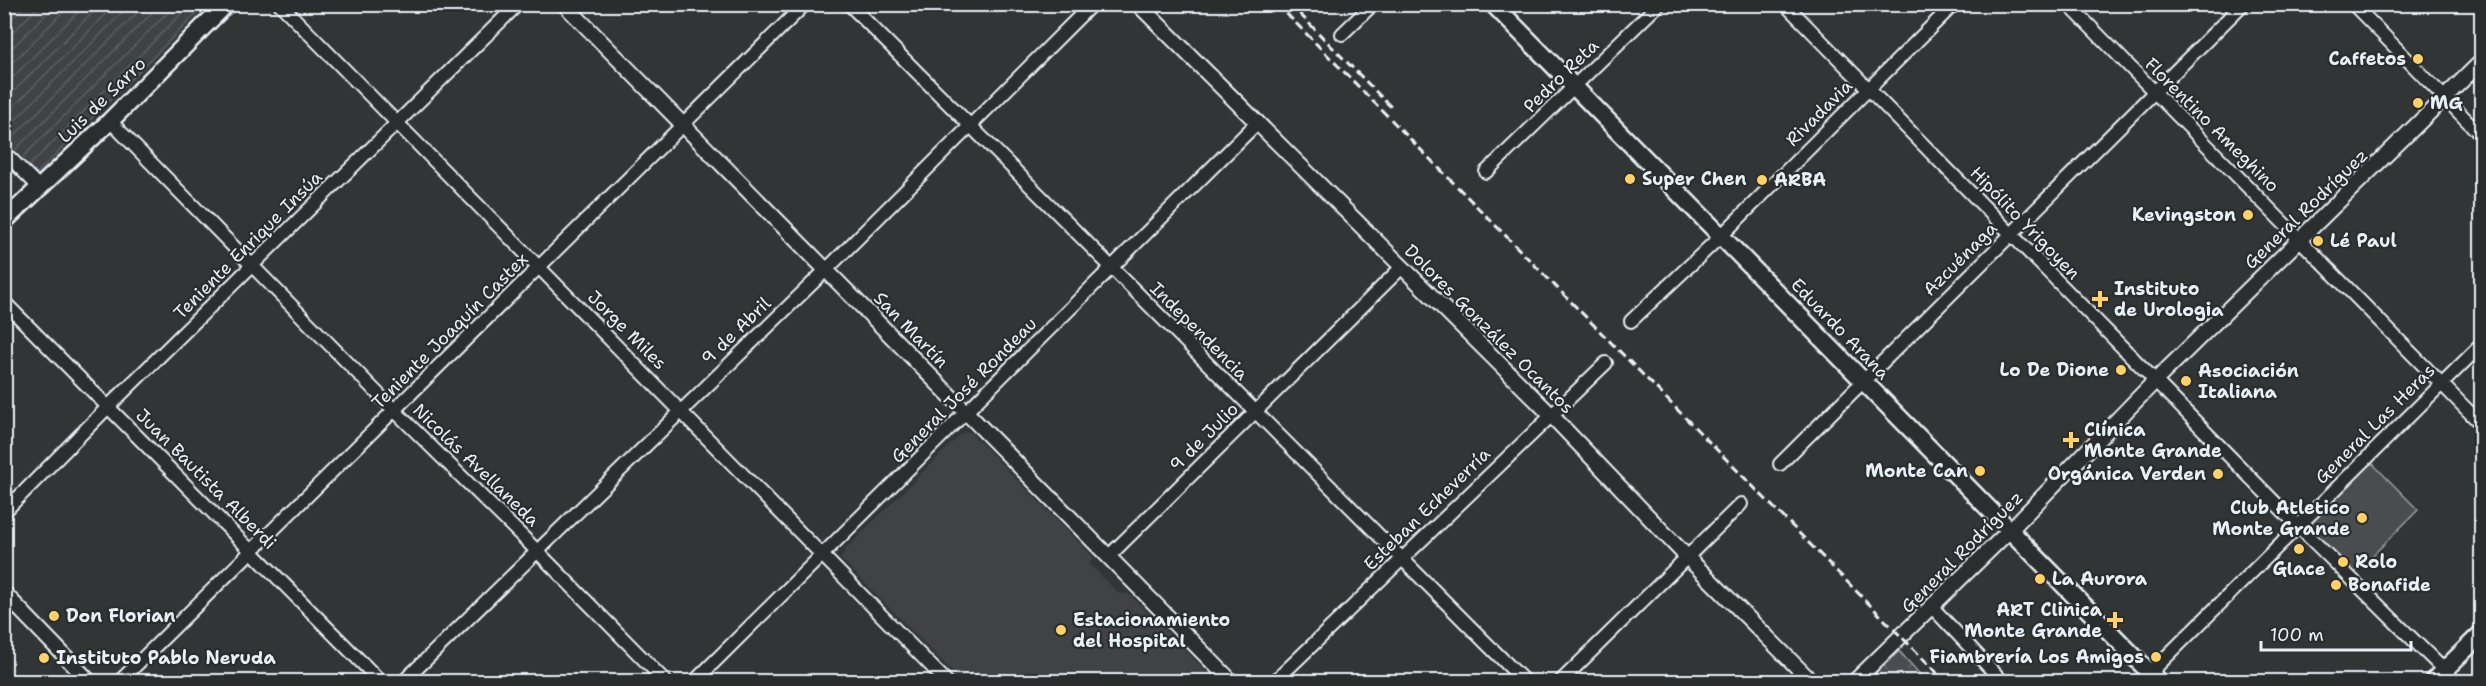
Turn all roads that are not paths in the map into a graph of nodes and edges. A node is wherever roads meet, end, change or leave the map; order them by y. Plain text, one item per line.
1 (226, 4) edge
2 (280, 4) edge
3 (518, 4) edge
4 (564, 4) edge
5 (805, 4) edge
6 (849, 4) edge
7 (1092, 4) edge
8 (1138, 4) edge
9 (1372, 4) edge
10 (1493, 4) edge
11 (1659, 4) edge
12 (1785, 4) edge
13 (1954, 4) edge
14 (2068, 4) edge
15 (2243, 4) edge
16 (2353, 4) edge
17 (1342, 34) dead end
18 (2481, 61) edge
19 (1576, 88) junction
20 (1869, 89) junction
21 (2154, 93) junction
22 (2444, 98) junction
23 (110, 121) junction
24 (398, 122) junction
25 (1258, 123) junction
26 (683, 125) junction
27 (969, 126) junction
28 (2481, 136) edge
29 (4, 152) edge
30 (1486, 172) dead end
31 (40, 188) junction
32 (4, 221) edge
33 (2011, 234) junction
34 (1721, 236) junction
35 (2299, 240) junction
36 (254, 266) junction
37 (540, 267) junction
38 (1401, 268) junction
39 (827, 269) junction
40 (1112, 270) junction
41 (4, 302) edge
42 (1631, 321) dead end
43 (2481, 344) edge
44 (1606, 363) dead end
45 (1863, 381) junction
46 (2155, 381) junction
47 (2441, 384) junction
48 (108, 407) junction
49 (680, 410) junction
50 (395, 411) junction
51 (967, 412) junction
52 (1255, 412) junction
53 (1551, 415) junction
54 (2481, 425) edge
55 (1780, 464) dead end
56 (1741, 504) dead end
57 (4, 512) edge
58 (2298, 526) junction
59 (2011, 529) junction
60 (253, 551) junction
61 (537, 551) junction
62 (822, 556) junction
63 (1109, 556) junction
64 (1687, 557) junction
65 (1402, 558) junction
66 (4, 593) edge
67 (1932, 607) junction
68 (2481, 633) edge
69 (2150, 678) edge
70 (2444, 678) edge
71 (90, 681) edge
72 (119, 681) edge
73 (381, 681) edge
74 (403, 681) edge
75 (666, 681) edge
76 (694, 681) edge
77 (947, 681) edge
78 (1232, 681) edge
79 (1274, 681) edge
80 (1525, 681) edge
81 (1560, 681) edge
82 (1812, 681) edge
83 (1854, 681) edge
84 (2003, 681) edge

1 - 23 main road, Luis de Sarro
2 - 24 street, Jorge Miles
3 - 24 street, Teniente Enrique Insúa
4 - 26 street, San Martín
5 - 26 street, Teniente Joaquín Castex
6 - 27 street, Independencia
7 - 27 street, 9 de Abril
8 - 25 street, Dolores González Ocantos
9 - 17 street
10 - 19 main road, Eduardo Arana
11 - 19 street, Pedro Reta
12 - 20 street, Hipólito Yrigoyen
13 - 20 street, Rivadavia
14 - 21 street, Florentino Ameghino
15 - 21 street, Azcuénaga
16 - 22 street
18 - 22 street, General Rodríguez
19 - 30 street, Pedro Reta
19 - 34 main road, Eduardo Arana
20 - 33 street, Hipólito Yrigoyen
20 - 34 street, Rivadavia
21 - 33 street, Azcuénaga
21 - 35 street, Florentino Ameghino
22 - 28 street
22 - 35 street, General Rodríguez
23 - 31 main road, Luis de Sarro
23 - 36 street, Nicolás Avellaneda
24 - 36 street, Teniente Enrique Insúa
24 - 37 street, Jorge Miles
25 - 38 street, Dolores González Ocantos
25 - 40 street, General José Rondeau
26 - 37 street, Teniente Joaquín Castex
26 - 39 street, San Martín
27 - 39 street, 9 de Abril
27 - 40 street, Independencia
29 - 31 street
31 - 32 main road, Luis de Sarro
33 - 45 street, Azcuénaga
33 - 46 street, Hipólito Yrigoyen
34 - 42 street, Rivadavia
34 - 45 main road, Eduardo Arana
35 - 46 street, General Rodríguez
35 - 47 street, Florentino Ameghino
36 - 48 street, Teniente Enrique Insúa
36 - 50 street, Nicolás Avellaneda
37 - 49 street, Jorge Miles
37 - 50 street, Teniente Joaquín Castex
38 - 52 street, 9 de Julio
38 - 53 street, Dolores González Ocantos
39 - 49 street, 9 de Abril
39 - 51 street, San Martín
40 - 51 street, General José Rondeau
40 - 52 street, Independencia
41 - 48 street, Juan Bautista Alberdi
43 - 47 street, General Las Heras
44 - 53 street, Esteban Echeverría
45 - 55 street, Azcuénaga
45 - 59 main road, Eduardo Arana
46 - 58 street, Hipólito Yrigoyen
46 - 59 street, General Rodríguez
47 - 54 street, Florentino Ameghino
47 - 58 street, General Las Heras
48 - 57 street, Teniente Enrique Insúa
48 - 60 street, Juan Bautista Alberdi
49 - 61 street, 9 de Abril
49 - 62 street, Jorge Miles
50 - 60 street, Teniente Joaquín Castex
50 - 61 street, Nicolás Avellaneda
51 - 62 street, General José Rondeau
51 - 63 street, San Martín
52 - 63 street, 9 de Julio
52 - 65 street, Independencia
53 - 64 street, Dolores González Ocantos
53 - 65 street, Esteban Echeverría
56 - 64 street
58 - 69 street, General Las Heras
58 - 70 street, Hipólito Yrigoyen
59 - 67 street, General Rodríguez
59 - 69 main road, Eduardo Arana
60 - 72 street, Teniente Joaquín Castex
60 - 73 street, Juan Bautista Alberdi
61 - 74 street, 9 de Abril
61 - 75 street, Nicolás Avellaneda
62 - 76 street, General José Rondeau
62 - 77 street, Jorge Miles
63 - 78 street, San Martín
64 - 81 street
64 - 82 street, Dolores González Ocantos
65 - 79 street, Esteban Echeverría
65 - 80 street, Independencia
66 - 71 street
67 - 83 street, General Rodríguez
67 - 84 street
68 - 70 main road

